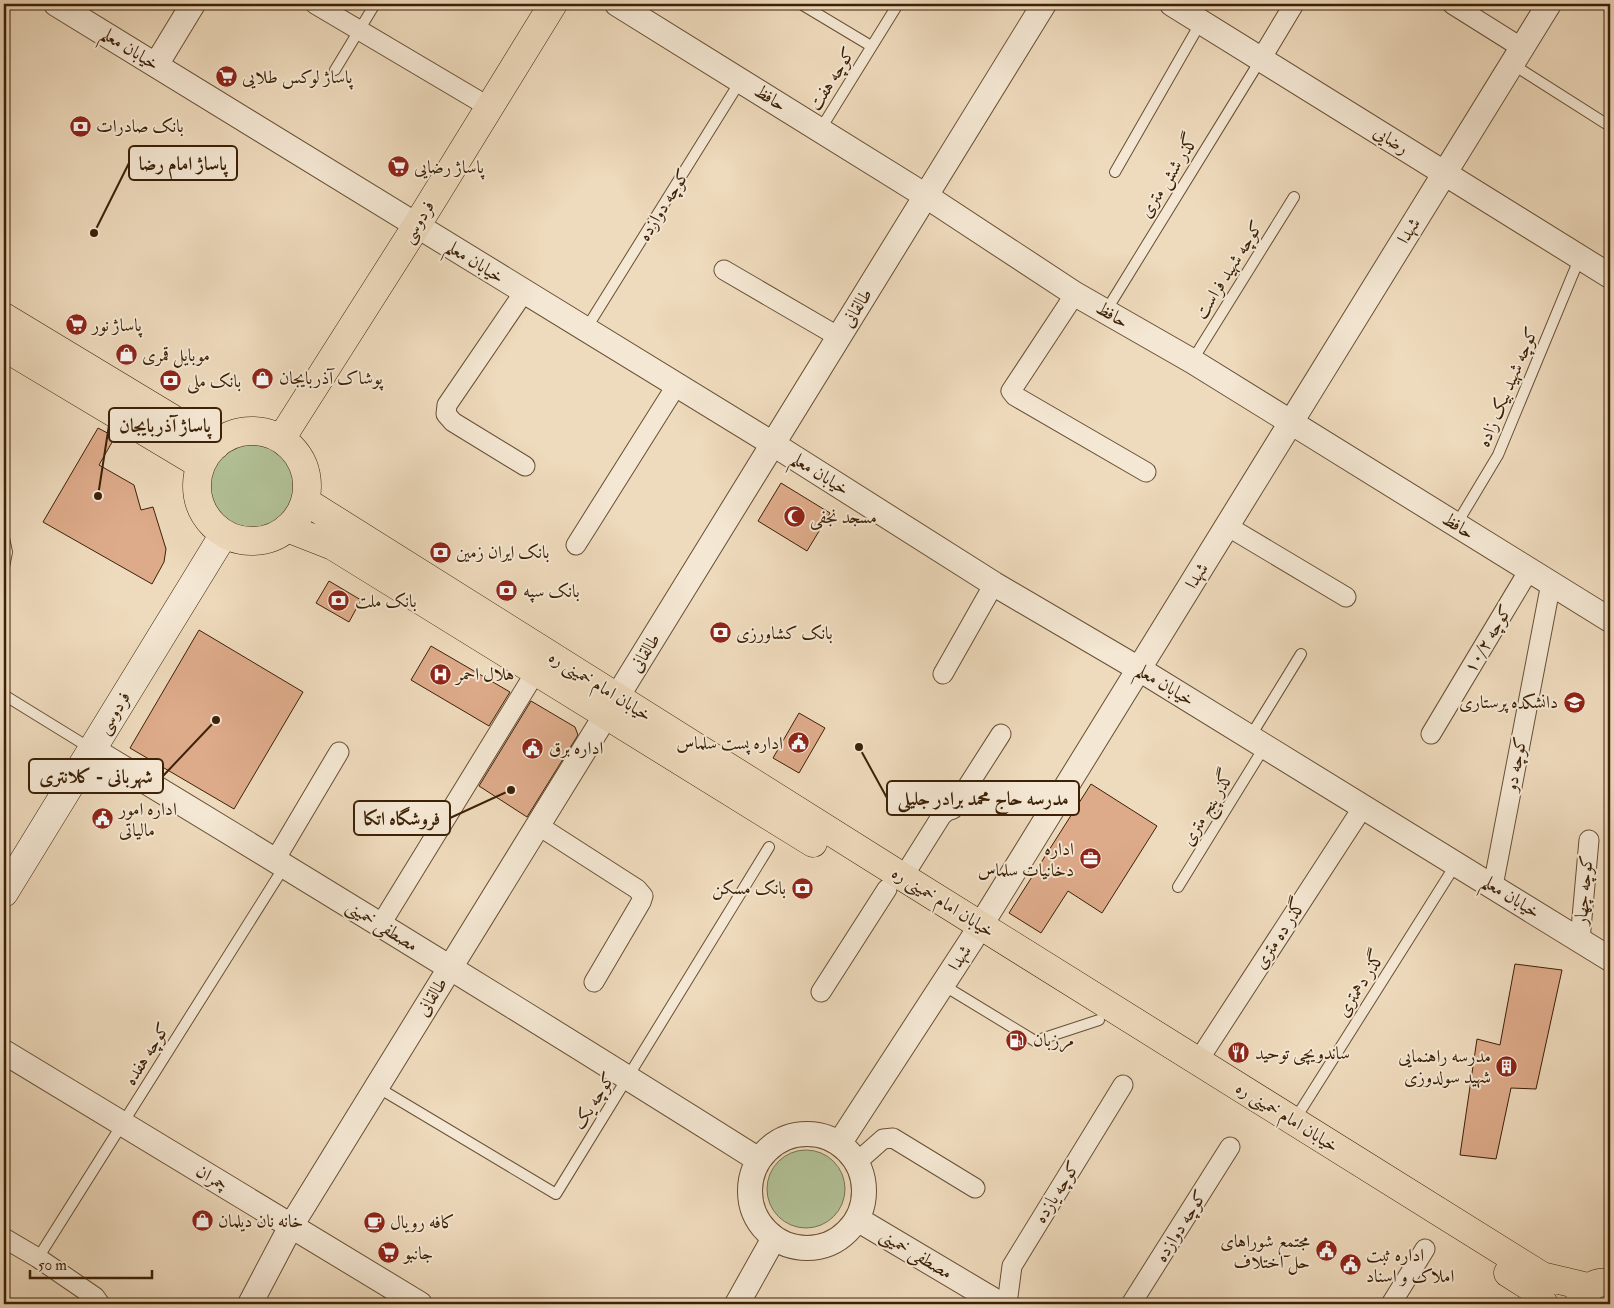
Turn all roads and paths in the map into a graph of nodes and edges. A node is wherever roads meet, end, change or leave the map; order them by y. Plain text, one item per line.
1 (59, 4) edge
2 (193, 4) edge
3 (314, 4) edge
4 (375, 4) edge
5 (553, 4) edge
6 (617, 4) edge
7 (800, 4) edge
8 (898, 4) edge
9 (1044, 4) edge
10 (1172, 4) edge
11 (1294, 4) edge
12 (1452, 4) edge
13 (1549, 4) edge
14 (1201, 22) junction
15 (359, 30) junction
16 (871, 46) junction
17 (1517, 56) junction
18 (1261, 59) junction
19 (156, 65) junction
20 (334, 70) dead end
21 (741, 80) junction
22 (489, 107) junction
23 (1608, 125) dead end
24 (820, 130) junction
25 (1115, 172) dead end
26 (1445, 173) junction
27 (926, 196) junction
28 (1294, 197) dead end
29 (417, 225) junction
30 (1580, 257) junction
31 (724, 270) dead end
32 (1610, 276) edge
33 (524, 292) junction
34 (1075, 294) junction
35 (1106, 311) junction
36 (4, 316) edge
37 (586, 329) junction
38 (839, 337) junction
39 (4, 347) edge
40 (1192, 361) junction
41 (676, 386) junction
42 (1291, 422) junction
43 (281, 439) junction
44 (773, 444) junction
45 (209, 455) junction
46 (525, 466) dead end
47 (1146, 472) dead end
48 (305, 501) junction
49 (1456, 525) junction
50 (1227, 526) junction
51 (287, 528) junction
52 (224, 534) junction
53 (4, 538) edge
54 (576, 544) dead end
55 (4, 568) edge
56 (1529, 570) junction
57 (1551, 583) junction
58 (994, 584) junction
59 (1346, 598) dead end
60 (1610, 620) edge
61 (1301, 654) dead end
62 (1139, 669) junction
63 (536, 672) junction
64 (943, 674) dead end
65 (4, 695) edge
66 (612, 706) junction
67 (1000, 734) dead end
68 (1431, 734) dead end
69 (1258, 742) junction
70 (92, 749) junction
71 (339, 752) dead end
72 (1363, 807) junction
73 (539, 826) junction
74 (1589, 840) dead end
75 (769, 847) dead end
76 (279, 863) junction
77 (1456, 864) junction
78 (895, 883) junction
79 (1493, 886) junction
80 (1178, 887) dead end
81 (4, 892) edge
82 (381, 924) junction
83 (976, 933) junction
84 (1580, 940) junction
85 (1610, 958) edge
86 (450, 968) junction
87 (594, 982) dead end
88 (943, 985) junction
89 (821, 992) dead end
90 (1099, 1020) junction
91 (4, 1052) edge
92 (1198, 1061) junction
93 (628, 1078) junction
94 (1123, 1085) dead end
95 (377, 1087) junction
96 (1294, 1121) junction
97 (122, 1124) junction
98 (839, 1144) junction
99 (1230, 1147) dead end
100 (758, 1160) junction
101 (856, 1162) junction
102 (975, 1188) dead end
103 (857, 1219) junction
104 (291, 1226) junction
105 (4, 1238) edge
106 (774, 1238) junction
107 (1425, 1249) dead end
108 (38, 1258) junction
109 (1592, 1291) edge
110 (100, 1304) edge
111 (250, 1304) edge
112 (420, 1304) edge
113 (737, 1304) edge
114 (1000, 1304) edge
115 (1007, 1304) edge
116 (1131, 1304) edge
117 (1391, 1304) edge
118 (1544, 1304) edge

1 - 19 street, خیابان معلم
2 - 19 street
3 - 15 street
4 - 15 lane
5 - 22 main road, فردوسی
6 - 21 street, حافظ
7 - 16 lane, کوچه هفت
8 - 16 lane, کوچه هفت
9 - 27 street, طالقانی
10 - 14 street, رضایی
11 - 18 street
12 - 17 street
13 - 17 street, شهدا
14 - 18 street, رضایی
14 - 25 lane
15 - 20 lane
15 - 22 street
16 - 24 lane, کوچه هفت
17 - 23 lane
17 - 26 street, شهدا
18 - 26 street, رضایی
18 - 35 lane, گذر شش متری
19 - 29 street, خیابان معلم
21 - 24 street, حافظ
21 - 37 lane, کوچه دوازده
22 - 29 main road, فردوسی
24 - 27 street, حافظ
26 - 30 street, رضایی
26 - 42 street, شهدا
27 - 34 street, حافظ
27 - 38 street, طالقانی
28 - 40 lane, کوچه شهید فراست
29 - 33 street, خیابان معلم
29 - 43 main road, فردوسی
30 - 32 street, رضایی
30 - 49 lane, کوچه شهید بیک زاده
31 - 38 street
33 - 37 street, خیابان معلم
33 - 46 street
34 - 35 street, حافظ
34 - 47 street
35 - 40 street, حافظ
36 - 45 main road
37 - 41 street, خیابان معلم
38 - 44 street, طالقانی
39 - 45 main road
40 - 42 street, حافظ
41 - 44 street, خیابان معلم
41 - 54 street
42 - 49 street, حافظ
42 - 50 street, شهدا
43 - 45 main road
43 - 48 main road
44 - 58 street, خیابان معلم
44 - 66 street, طالقانی
45 - 52 main road
48 - 51 main road
48 - 66 main road, خیابان امام خمینی ره
49 - 56 street, حافظ
50 - 59 street
50 - 62 street, شهدا
51 - 52 main road
51 - 63 main road, خیابان امام خمینی ره
52 - 70 main road, فردوسی
53 - 55 lane
56 - 57 street, حافظ
56 - 68 street, کوچه ۱۰/۲
57 - 60 street, حافظ
57 - 79 street, کوچه دو
58 - 62 street, خیابان معلم
58 - 64 street
61 - 69 lane, گذر پنج متری
62 - 69 street, خیابان معلم
62 - 83 street, شهدا
63 - 66 main road, خیابان امام خمینی ره
63 - 82 street
65 - 70 lane, مصطفی خمینی
66 - 73 street, طالقانی
66 - 78 main road, خیابان امام خمینی ره
67 - 78 street
69 - 72 street, خیابان معلم
69 - 80 lane, گذر پنج متری
70 - 76 street, مصطفی خمینی
70 - 81 main road, فردوسی
71 - 76 street
72 - 77 street, خیابان معلم
72 - 92 street, گذر ده متری
73 - 86 street, طالقانی
73 - 87 street
74 - 84 street, کوچه چهار
75 - 93 lane, کوچه یک
76 - 82 street, مصطفی خمینی
76 - 97 lane, کوچه هفده
77 - 79 street, خیابان معلم
77 - 96 lane, گذر دهمتری
78 - 83 main road, خیابان امام خمینی ره
78 - 89 street
79 - 84 street, خیابان معلم
82 - 86 street, مصطفی خمینی
83 - 88 street, شهدا
83 - 90 main road, خیابان امام خمینی ره
83 - 92 main road, خیابان امام خمینی ره
84 - 85 street, خیابان معلم
86 - 93 street, مصطفی خمینی
86 - 95 street, طالقانی
88 - 90 lane
88 - 98 street, شهدا
90 - 118 main road, خیابان امام خمینی ره
91 - 97 street, چمران
92 - 96 main road, خیابان امام خمینی ره
93 - 95 lane, کوچه یک
93 - 100 street, مصطفی خمینی
94 - 115 street, کوچه یازده
95 - 104 street, طالقانی
96 - 109 main road, خیابان امام خمینی ره
97 - 104 street, چمران
97 - 108 lane, کوچه هفده
98 - 100 street
98 - 101 street
99 - 116 street, کوچه دوازده
100 - 106 street
101 - 102 street
101 - 103 street
103 - 106 street
103 - 114 street, مصطفی خمینی
104 - 111 street, طالقانی
104 - 112 street, چمران
105 - 108 street
106 - 113 street
107 - 117 street
108 - 110 street

